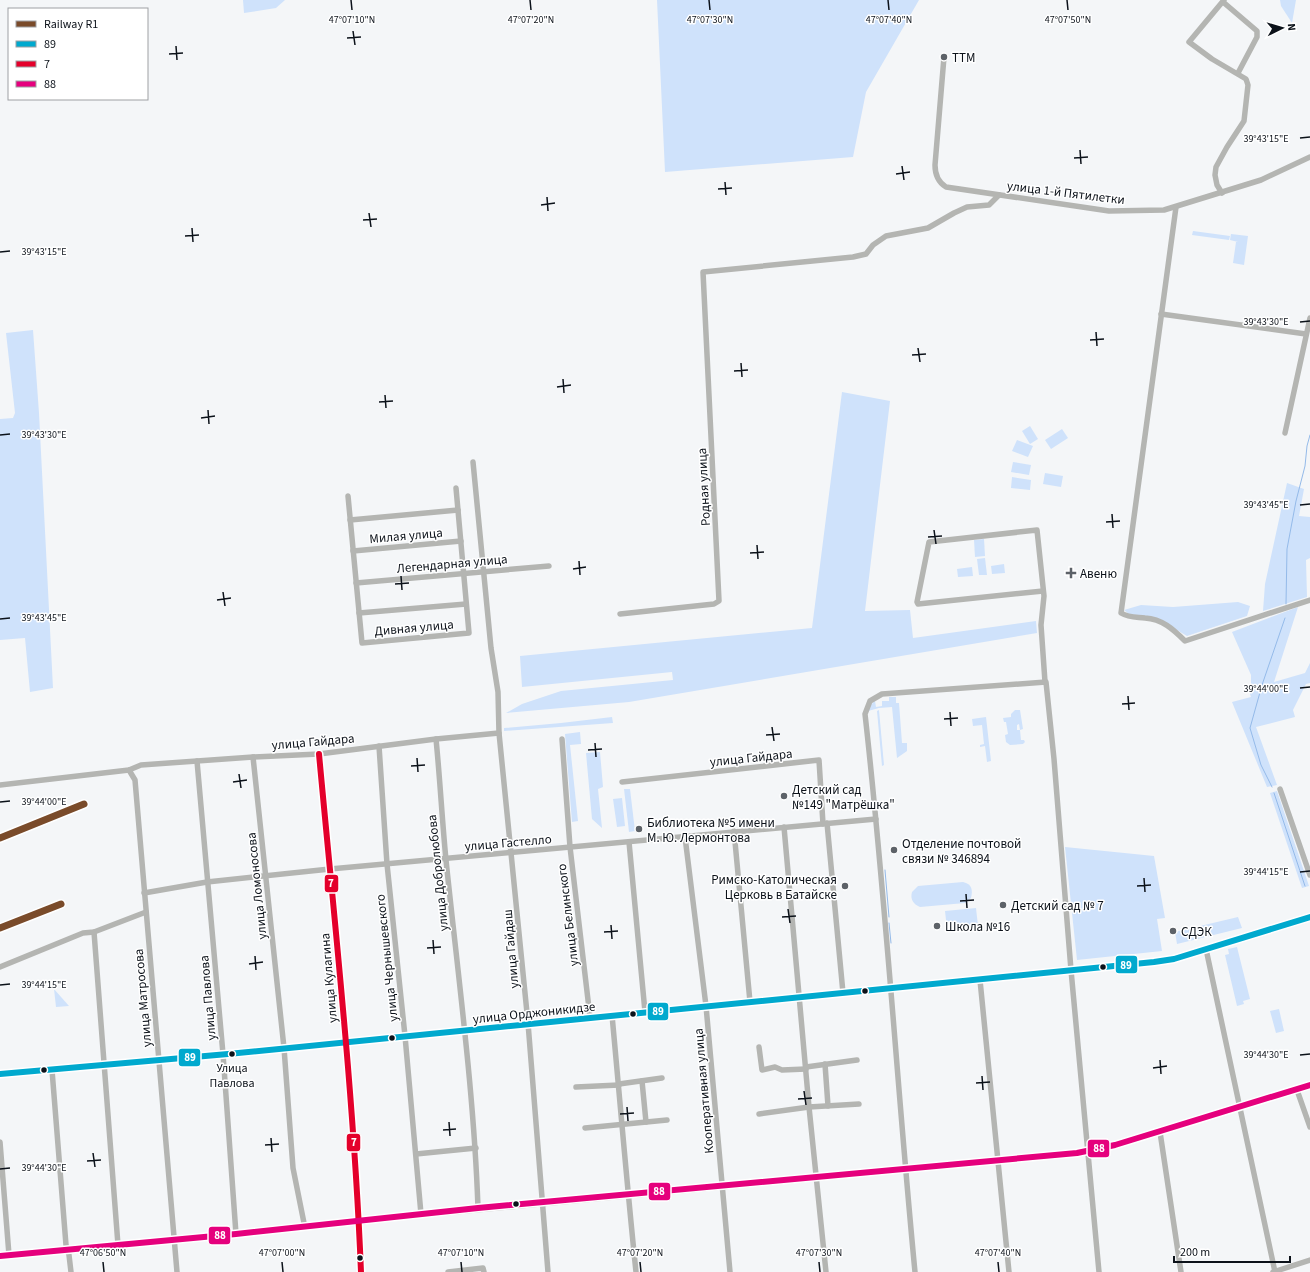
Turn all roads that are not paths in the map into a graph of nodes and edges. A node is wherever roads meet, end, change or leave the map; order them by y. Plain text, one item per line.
1 (1224, 1) edge
2 (944, 57) dead end
3 (1238, 73) junction
4 (1310, 157) edge
5 (1222, 193) junction
6 (999, 195) junction
7 (1176, 207) junction
8 (1161, 314) junction
9 (1310, 318) edge
10 (1306, 334) junction
11 (1284, 433) dead end
12 (474, 462) dead end
13 (456, 488) dead end
14 (348, 496) dead end
15 (458, 510) junction
16 (350, 520) junction
17 (461, 541) junction
18 (353, 551) junction
19 (549, 566) dead end
20 (483, 571) junction
21 (464, 573) junction
22 (356, 583) junction
23 (1043, 591) junction
24 (1310, 600) edge
25 (466, 604) junction
26 (359, 613) junction
27 (620, 614) dead end
28 (1046, 682) junction
29 (499, 733) junction
30 (562, 738) dead end
31 (436, 739) junction
32 (379, 746) junction
33 (319, 754) junction
34 (253, 757) junction
35 (197, 761) junction
36 (129, 770) junction
37 (622, 782) dead end
38 (0, 785) edge
39 (1280, 788) dead end
40 (876, 819) junction
41 (825, 823) junction
42 (784, 827) junction
43 (734, 831) junction
44 (685, 837) junction
45 (629, 842) junction
46 (570, 847) junction
47 (512, 853) junction
48 (446, 858) junction
49 (387, 864) junction
50 (330, 869) junction
51 (1310, 875) edge
52 (266, 876) junction
53 (207, 882) junction
54 (144, 893) junction
55 (146, 912) junction
56 (1310, 917) edge
57 (94, 932) junction
58 (1206, 949) junction
59 (0, 967) edge
60 (1071, 970) junction
61 (980, 980) junction
62 (890, 989) junction
63 (843, 993) junction
64 (799, 997) junction
65 (750, 1002) junction
66 (706, 1006) junction
67 (645, 1012) junction
68 (612, 1015) junction
69 (590, 1017) junction
70 (528, 1023) junction
71 (465, 1030) junction
72 (405, 1036) junction
73 (346, 1042) junction
74 (759, 1047) dead end
75 (284, 1048) junction
76 (223, 1054) junction
77 (160, 1060) junction
78 (857, 1060) dead end
79 (825, 1064) junction
80 (104, 1065) junction
81 (806, 1068) junction
82 (52, 1070) junction
83 (0, 1074) edge
84 (662, 1078) dead end
85 (642, 1081) junction
86 (619, 1084) junction
87 (1310, 1086) edge
88 (576, 1087) dead end
89 (1297, 1090) junction
90 (859, 1104) dead end
91 (828, 1106) junction
92 (809, 1107) junction
93 (1239, 1108) junction
94 (759, 1114) dead end
95 (666, 1120) dead end
96 (646, 1122) junction
97 (623, 1124) junction
98 (1310, 1127) edge
99 (585, 1128) dead end
100 (1160, 1132) junction
101 (0, 1142) edge
102 (476, 1148) junction
103 (1088, 1152) junction
104 (416, 1154) junction
105 (998, 1161) junction
106 (905, 1170) junction
107 (816, 1177) junction
108 (723, 1186) junction
109 (628, 1194) junction
110 (543, 1202) junction
111 (478, 1208) junction
112 (421, 1214) junction
113 (359, 1222) junction
114 (305, 1228) junction
115 (236, 1234) junction
116 (174, 1240) junction
117 (118, 1245) junction
118 (68, 1249) junction
119 (9, 1255) junction
120 (0, 1256) edge
121 (1310, 1260) edge
122 (71, 1272) edge
123 (177, 1272) edge
124 (361, 1272) edge
125 (448, 1272) edge
126 (484, 1272) edge
127 (548, 1272) edge
128 (636, 1272) edge
129 (730, 1272) edge
130 (826, 1272) edge
131 (915, 1272) edge
132 (1009, 1272) edge
133 (1099, 1272) edge
134 (1181, 1272) edge
135 (1274, 1272) edge

1 - 3 street
1 - 3 street
2 - 6 street, улица 1-й Пятилетки
3 - 5 street
4 - 5 street, улица 1-й Пятилетки
5 - 7 street, улица 1-й Пятилетки
6 - 7 street, улица 1-й Пятилетки
6 - 27 street, Родная улица
7 - 8 street
8 - 10 street
8 - 24 street
9 - 10 street
10 - 11 street
12 - 20 street, улица Гайдаш
13 - 15 street, Дивная улица
14 - 16 street, Дивная улица
15 - 16 street
15 - 17 street, Дивная улица
16 - 18 street, Дивная улица
17 - 18 street, Милая улица
17 - 21 street, Дивная улица
18 - 22 street, Дивная улица
19 - 20 street, Легендарная улица
20 - 21 street, Легендарная улица
20 - 29 street, улица Гайдаш
21 - 22 street, Легендарная улица
21 - 25 street, Дивная улица
22 - 26 street, Дивная улица
23 - 23 street
23 - 28 street
25 - 26 street
25 - 26 street, Дивная улица
28 - 40 street
28 - 60 street
29 - 31 street, улица Гайдара
29 - 47 street, улица Гайдаш
30 - 46 street, улица Белинского
31 - 32 street, улица Гайдара
31 - 48 street, улица Добролюбова
32 - 33 street, улица Гайдара
32 - 49 street, улица Чернышевского
33 - 34 street, улица Гайдара
33 - 50 street, улица Кулагина
34 - 35 street, улица Гайдара
34 - 52 street, улица Ломоносова
35 - 36 street, улица Гайдара
35 - 53 street, улица Павлова
36 - 38 street, улица Гайдара
36 - 54 street, улица Матросова
37 - 41 street, улица Гайдара
39 - 51 street
40 - 41 street, улица Гастелло
40 - 62 street
41 - 42 street, улица Гастелло
41 - 63 street
42 - 43 street, улица Гастелло
42 - 64 street
43 - 44 street, улица Гастелло
43 - 65 street
44 - 45 street, улица Гастелло
44 - 66 street, Кооперативная улица
45 - 46 street, улица Гастелло
45 - 67 street
46 - 47 street, улица Гастелло
46 - 69 street, улица Белинского
47 - 48 street, улица Гастелло
47 - 70 street, улица Гайдаш
48 - 49 street, улица Гастелло
48 - 71 street, улица Добролюбова
49 - 50 street, улица Гастелло
49 - 72 street, улица Чернышевского
50 - 52 street, улица Гастелло
50 - 73 street, улица Кулагина
52 - 53 street, улица Гастелло
52 - 75 street, улица Ломоносова
53 - 54 street, улица Гастелло
53 - 76 street, улица Павлова
54 - 55 street, улица Матросова
55 - 57 street
55 - 77 street, улица Матросова
56 - 58 street, улица Орджоникидзе
57 - 59 street
57 - 80 street
58 - 60 street, улица Орджоникидзе
58 - 93 street
60 - 61 street, улица Орджоникидзе
60 - 103 street
61 - 62 street, улица Орджоникидзе
61 - 105 street
62 - 63 street, улица Орджоникидзе
62 - 106 street
63 - 64 street, улица Орджоникидзе
64 - 65 street, улица Орджоникидзе
64 - 81 street
65 - 66 street, улица Орджоникидзе
66 - 67 street, улица Орджоникидзе
66 - 108 street, Кооперативная улица
67 - 68 street, улица Орджоникидзе
68 - 69 street, улица Орджоникидзе
68 - 86 street
69 - 70 street, улица Орджоникидзе
70 - 71 street, улица Орджоникидзе
70 - 110 street, улица Гайдаш
71 - 72 street, улица Орджоникидзе
71 - 102 street, улица Добролюбова
72 - 73 street, улица Орджоникидзе
72 - 104 street, улица Чернышевского
73 - 75 street, улица Орджоникидзе
73 - 113 street, улица Кулагина
74 - 81 street
75 - 76 street, улица Орджоникидзе
75 - 114 street, улица Ломоносова
76 - 77 street, улица Орджоникидзе
76 - 115 street, улица Павлова
77 - 80 street, улица Орджоникидзе
77 - 116 street, улица Матросова
78 - 79 street
79 - 81 street
79 - 91 street
80 - 82 street, улица Орджоникидзе
80 - 117 street
81 - 92 street
82 - 83 street, улица Орджоникидзе
82 - 118 street
84 - 85 street
85 - 86 street
85 - 96 street
86 - 88 street
86 - 97 street
87 - 89 main road
89 - 93 main road
89 - 98 street
90 - 91 street
91 - 92 street
92 - 94 street
92 - 107 street
93 - 100 main road
93 - 135 street
95 - 96 street
96 - 97 street
97 - 99 street
97 - 109 street
100 - 103 main road
100 - 134 street
101 - 119 street
102 - 104 street
102 - 111 street, улица Добролюбова
103 - 105 main road
103 - 133 street
104 - 112 street, улица Чернышевского
105 - 106 main road
105 - 132 street
106 - 107 main road
106 - 131 street
107 - 108 main road
107 - 130 street
108 - 109 main road
108 - 129 street, Кооперативная улица
109 - 110 main road
109 - 128 street
110 - 111 main road
110 - 127 street, улица Гайдаш
111 - 112 main road
112 - 113 main road
113 - 114 street
113 - 124 main road, улица Кулагина
114 - 115 street
115 - 116 street
116 - 117 street
116 - 123 street, улица Матросова
117 - 118 street
118 - 119 street
118 - 122 street
119 - 120 street
121 - 135 street
125 - 126 street

